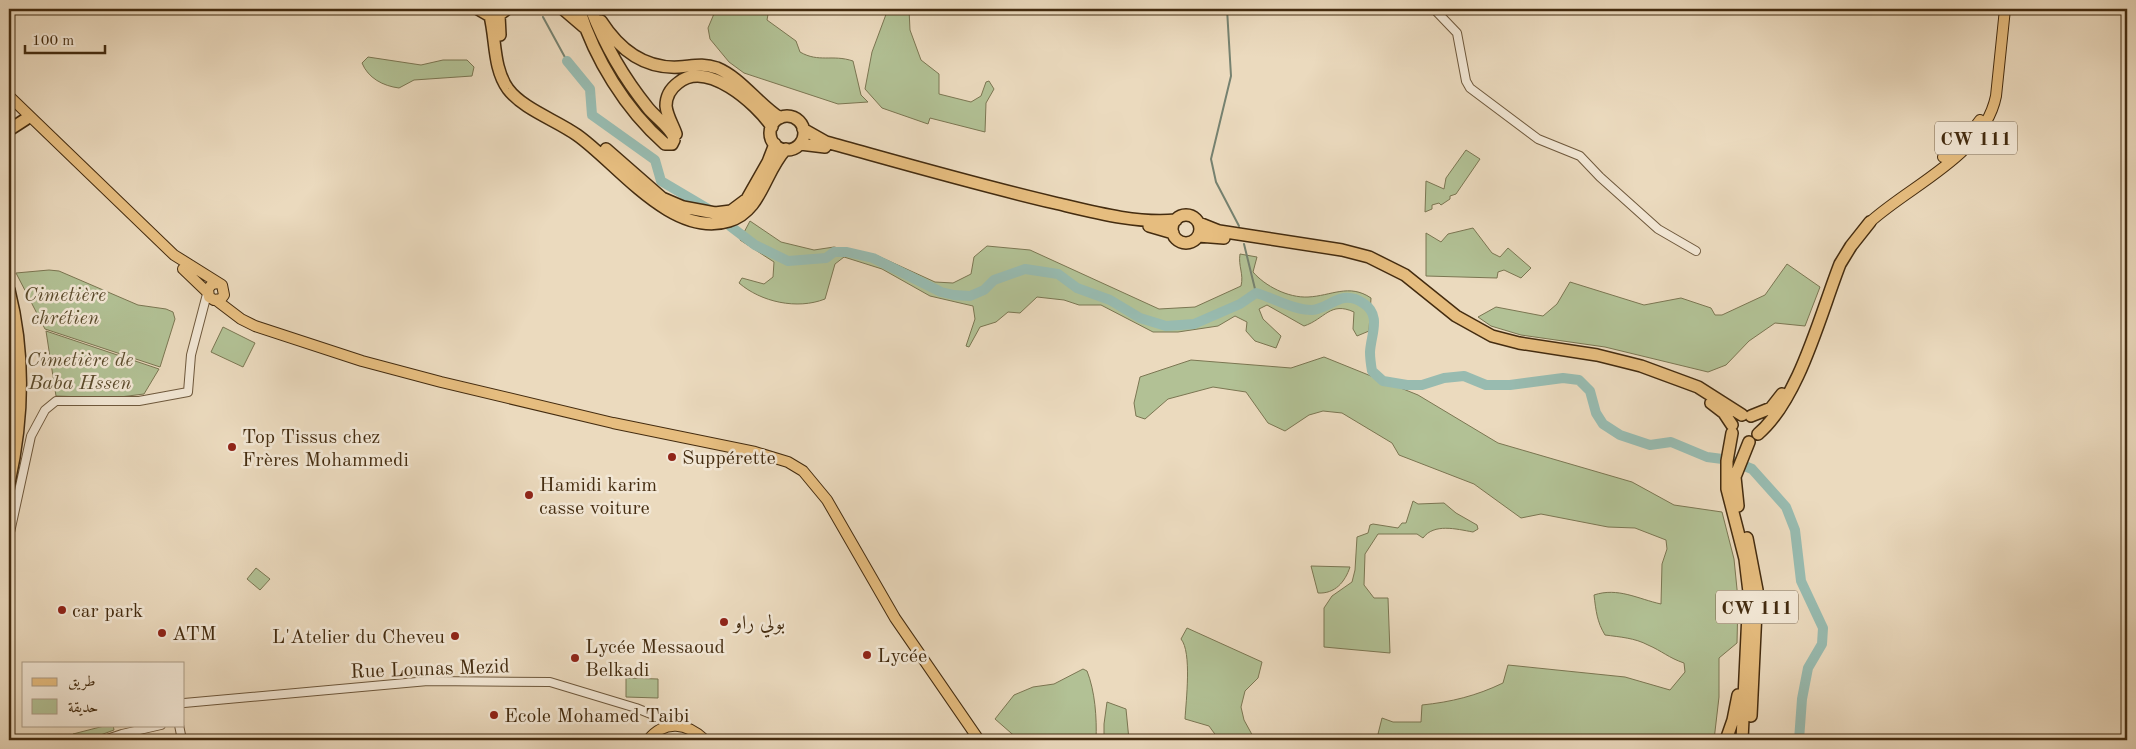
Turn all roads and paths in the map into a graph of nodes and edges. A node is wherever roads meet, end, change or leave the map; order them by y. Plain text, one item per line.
1 (478, 9) edge
2 (563, 9) edge
3 (579, 9) edge
4 (592, 9) edge
5 (1434, 9) edge
6 (1999, 9) edge
7 (2005, 9) edge
8 (498, 13) edge
9 (586, 28) junction
10 (9, 96) edge
11 (9, 103) edge
12 (23, 116) junction
13 (780, 118) junction
14 (9, 121) edge
15 (772, 127) junction
16 (803, 129) junction
17 (9, 130) edge
18 (675, 138) junction
19 (775, 144) junction
20 (800, 144) junction
21 (786, 149) junction
22 (1176, 220) junction
23 (1868, 220) junction
24 (1199, 223) junction
25 (1173, 233) junction
26 (1198, 236) junction
27 (1696, 251) dead end
28 (218, 283) junction
29 (9, 290) edge
30 (224, 293) junction
31 (212, 297) junction
32 (234, 314) junction
33 (9, 370) edge
34 (1707, 396) junction
35 (9, 407) edge
36 (1771, 408) junction
37 (1746, 416) junction
38 (1732, 429) junction
39 (1758, 434) junction
40 (1748, 442) junction
41 (1728, 449) junction
42 (1731, 476) junction
43 (9, 483) edge
44 (9, 537) edge
45 (1744, 656) junction
46 (185, 703) edge
47 (669, 725) junction
48 (157, 726) edge
49 (179, 726) edge
50 (104, 740) edge
51 (182, 740) edge
52 (648, 740) edge
53 (705, 740) edge
54 (979, 740) edge
55 (1726, 740) edge
56 (1742, 740) edge
57 (1749, 740) edge

1 - 8 highway
2 - 9 highway
3 - 9 highway
4 - 13 highway
4 - 18 highway
5 - 27 street
6 - 23 main road
7 - 23 main road, CW 111
8 - 19 highway
8 - 21 highway
9 - 18 highway
10 - 28 main road
11 - 12 main road
12 - 14 highway
12 - 17 highway
12 - 31 main road
13 - 15 highway
13 - 16 highway
15 - 18 highway
15 - 19 highway
16 - 20 highway
16 - 22 highway
19 - 21 highway
20 - 21 highway
20 - 25 highway
22 - 24 highway
22 - 25 highway
23 - 36 highway
23 - 39 highway, CW 111
24 - 26 highway
24 - 34 highway
25 - 26 highway
26 - 34 highway
28 - 30 main road
28 - 31 main road
29 - 43 highway
30 - 31 main road
30 - 32 main road
31 - 32 main road
31 - 44 street
32 - 54 main road
33 - 35 highway
34 - 36 highway
34 - 37 highway
34 - 38 highway
34 - 41 highway
36 - 37 highway
37 - 38 highway
37 - 39 highway
38 - 40 highway
38 - 41 highway
39 - 40 highway
40 - 42 highway, CW 111
41 - 42 highway
42 - 45 highway
42 - 57 highway, CW 111
45 - 55 highway
45 - 56 highway
46 - 47 street, Rue Lounas Mezid
47 - 52 main road
47 - 53 main road
48 - 50 street
49 - 51 street

